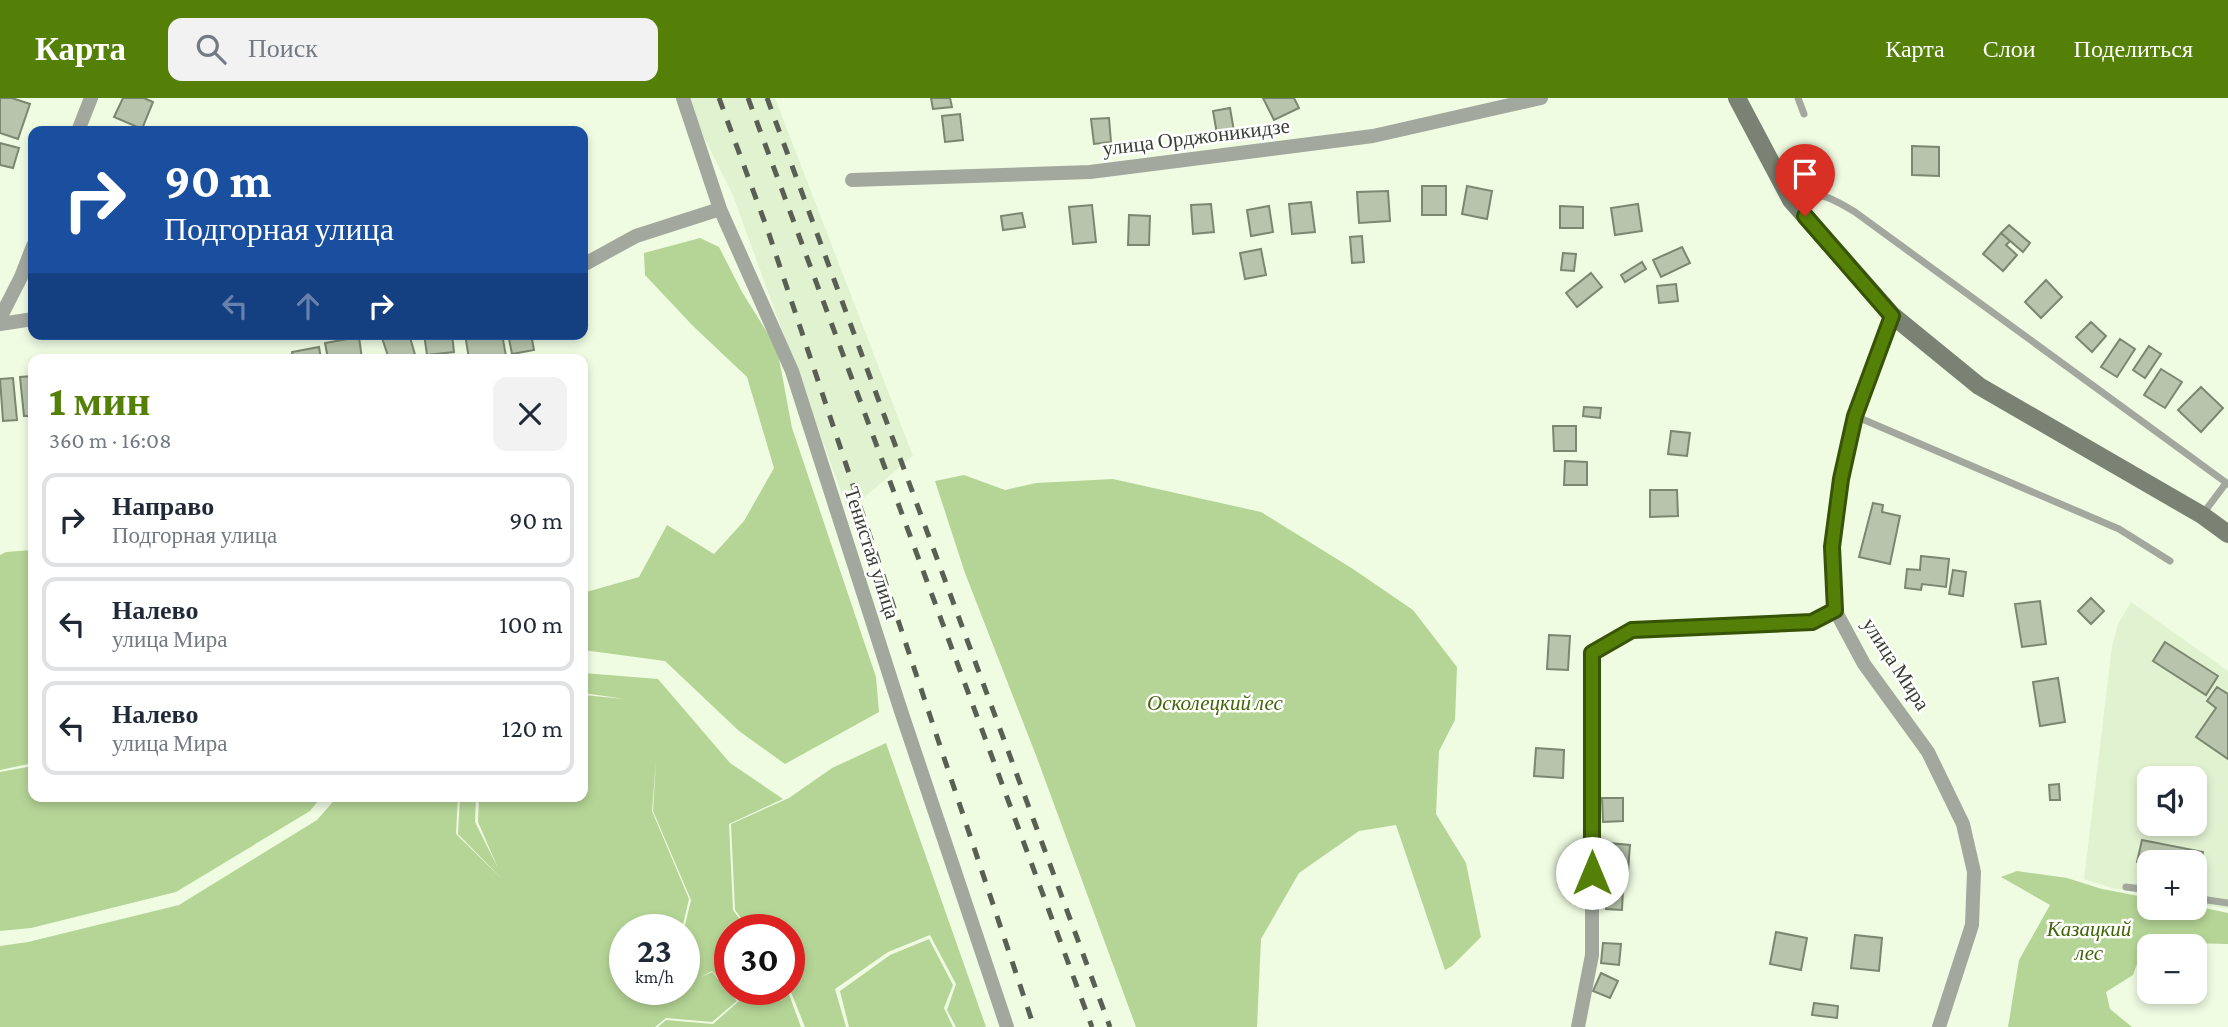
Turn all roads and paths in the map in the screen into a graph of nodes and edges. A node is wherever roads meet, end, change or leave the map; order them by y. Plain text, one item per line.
1 (91, 98) edge
2 (683, 98) edge
3 (1541, 98) edge
4 (1737, 98) edge
5 (1798, 98) edge
6 (1804, 114) dead end
7 (80, 126) edge
8 (852, 180) dead end
9 (1791, 200) junction
10 (720, 209) junction
11 (28, 259) edge
12 (588, 262) edge
13 (1892, 316) junction
14 (0, 318) edge
15 (28, 321) edge
16 (0, 324) edge
17 (1855, 416) junction
18 (2227, 484) edge
19 (2202, 515) junction
20 (2228, 534) edge
21 (2170, 561) dead end
22 (1835, 610) junction
23 (2126, 887) dead end
24 (2137, 888) edge
25 (2207, 900) edge
26 (2228, 903) edge
27 (1007, 1027) edge
28 (1578, 1027) edge
29 (1939, 1027) edge

1 - 7 street
2 - 10 street, Тенистая улица
3 - 8 street, улица Орджоникидзе
4 - 9 main road
5 - 6 lane
9 - 13 main road
9 - 18 lane
10 - 12 street
10 - 27 street, Тенистая улица
11 - 14 street
13 - 17 street, улица Мира
13 - 19 main road
15 - 16 street
17 - 21 lane
17 - 22 street, улица Мира
18 - 19 lane
19 - 20 main road
22 - 28 street
22 - 29 street, улица Мира
23 - 24 lane
25 - 26 lane

